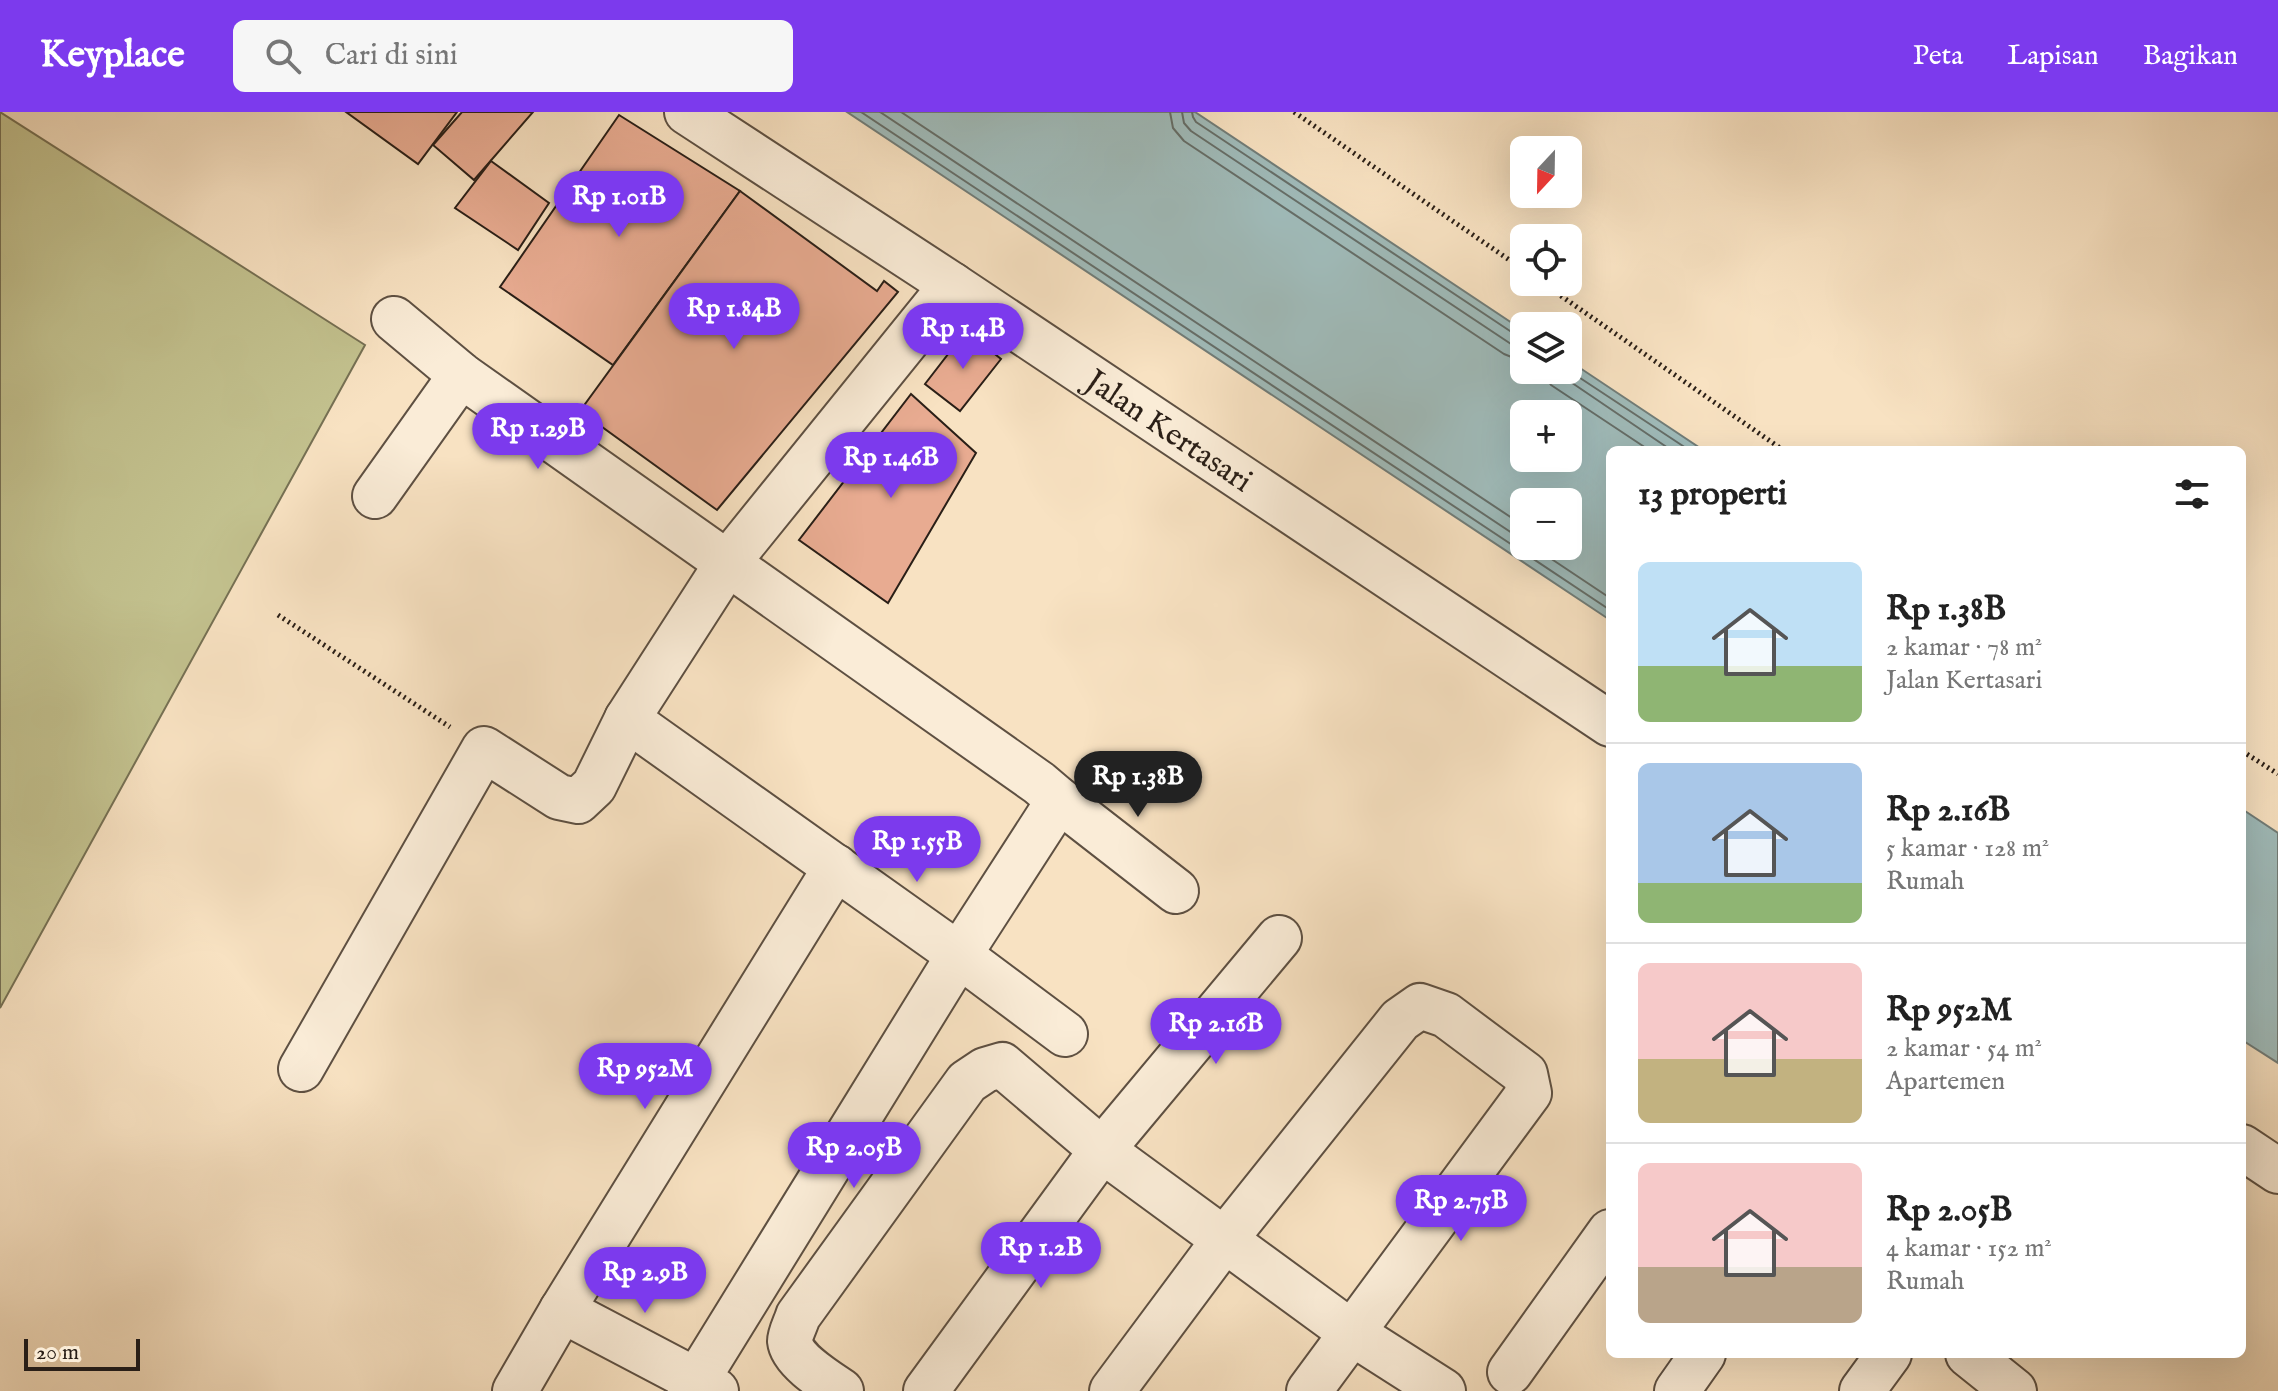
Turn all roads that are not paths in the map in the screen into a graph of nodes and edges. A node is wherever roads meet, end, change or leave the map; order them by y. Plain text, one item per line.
1 (687, 112) edge
2 (952, 285) junction
3 (394, 319) dead end
4 (461, 375) junction
5 (375, 496) dead end
6 (728, 562) junction
7 (627, 719) junction
8 (1606, 721) edge
9 (1059, 800) junction
10 (836, 867) junction
11 (1176, 891) dead end
12 (1279, 938) dead end
13 (959, 955) junction
14 (1065, 1034) dead end
15 (301, 1069) dead end
16 (1102, 1150) junction
17 (2246, 1150) edge
18 (2278, 1171) edge
19 (1606, 1238) edge
20 (1225, 1239) junction
21 (562, 1310) junction
22 (1352, 1333) junction
23 (1700, 1358) edge
24 (1886, 1358) edge
25 (1973, 1358) edge
26 (1513, 1385) edge
27 (701, 1387) edge
28 (515, 1391) edge
29 (841, 1391) edge
30 (926, 1391) edge
31 (1112, 1391) edge
32 (1309, 1391) edge
33 (1443, 1391) edge
34 (1677, 1391) edge
35 (1862, 1391) edge
36 (2014, 1391) edge

1 - 2 street, Jalan Kertasari
2 - 6 street
2 - 8 street, Jalan Kertasari
3 - 4 street
4 - 5 street
4 - 6 street
6 - 7 street
6 - 9 street
7 - 10 street
7 - 15 street
9 - 11 street
9 - 13 street
10 - 13 street
10 - 21 street
12 - 16 street
13 - 14 street
13 - 27 street
16 - 20 street
16 - 29 street
16 - 30 street
17 - 18 street
19 - 26 street
20 - 22 street
20 - 22 street
20 - 31 street
21 - 27 street
21 - 28 street
22 - 32 street
22 - 33 street
23 - 34 street
24 - 35 street
25 - 36 street

